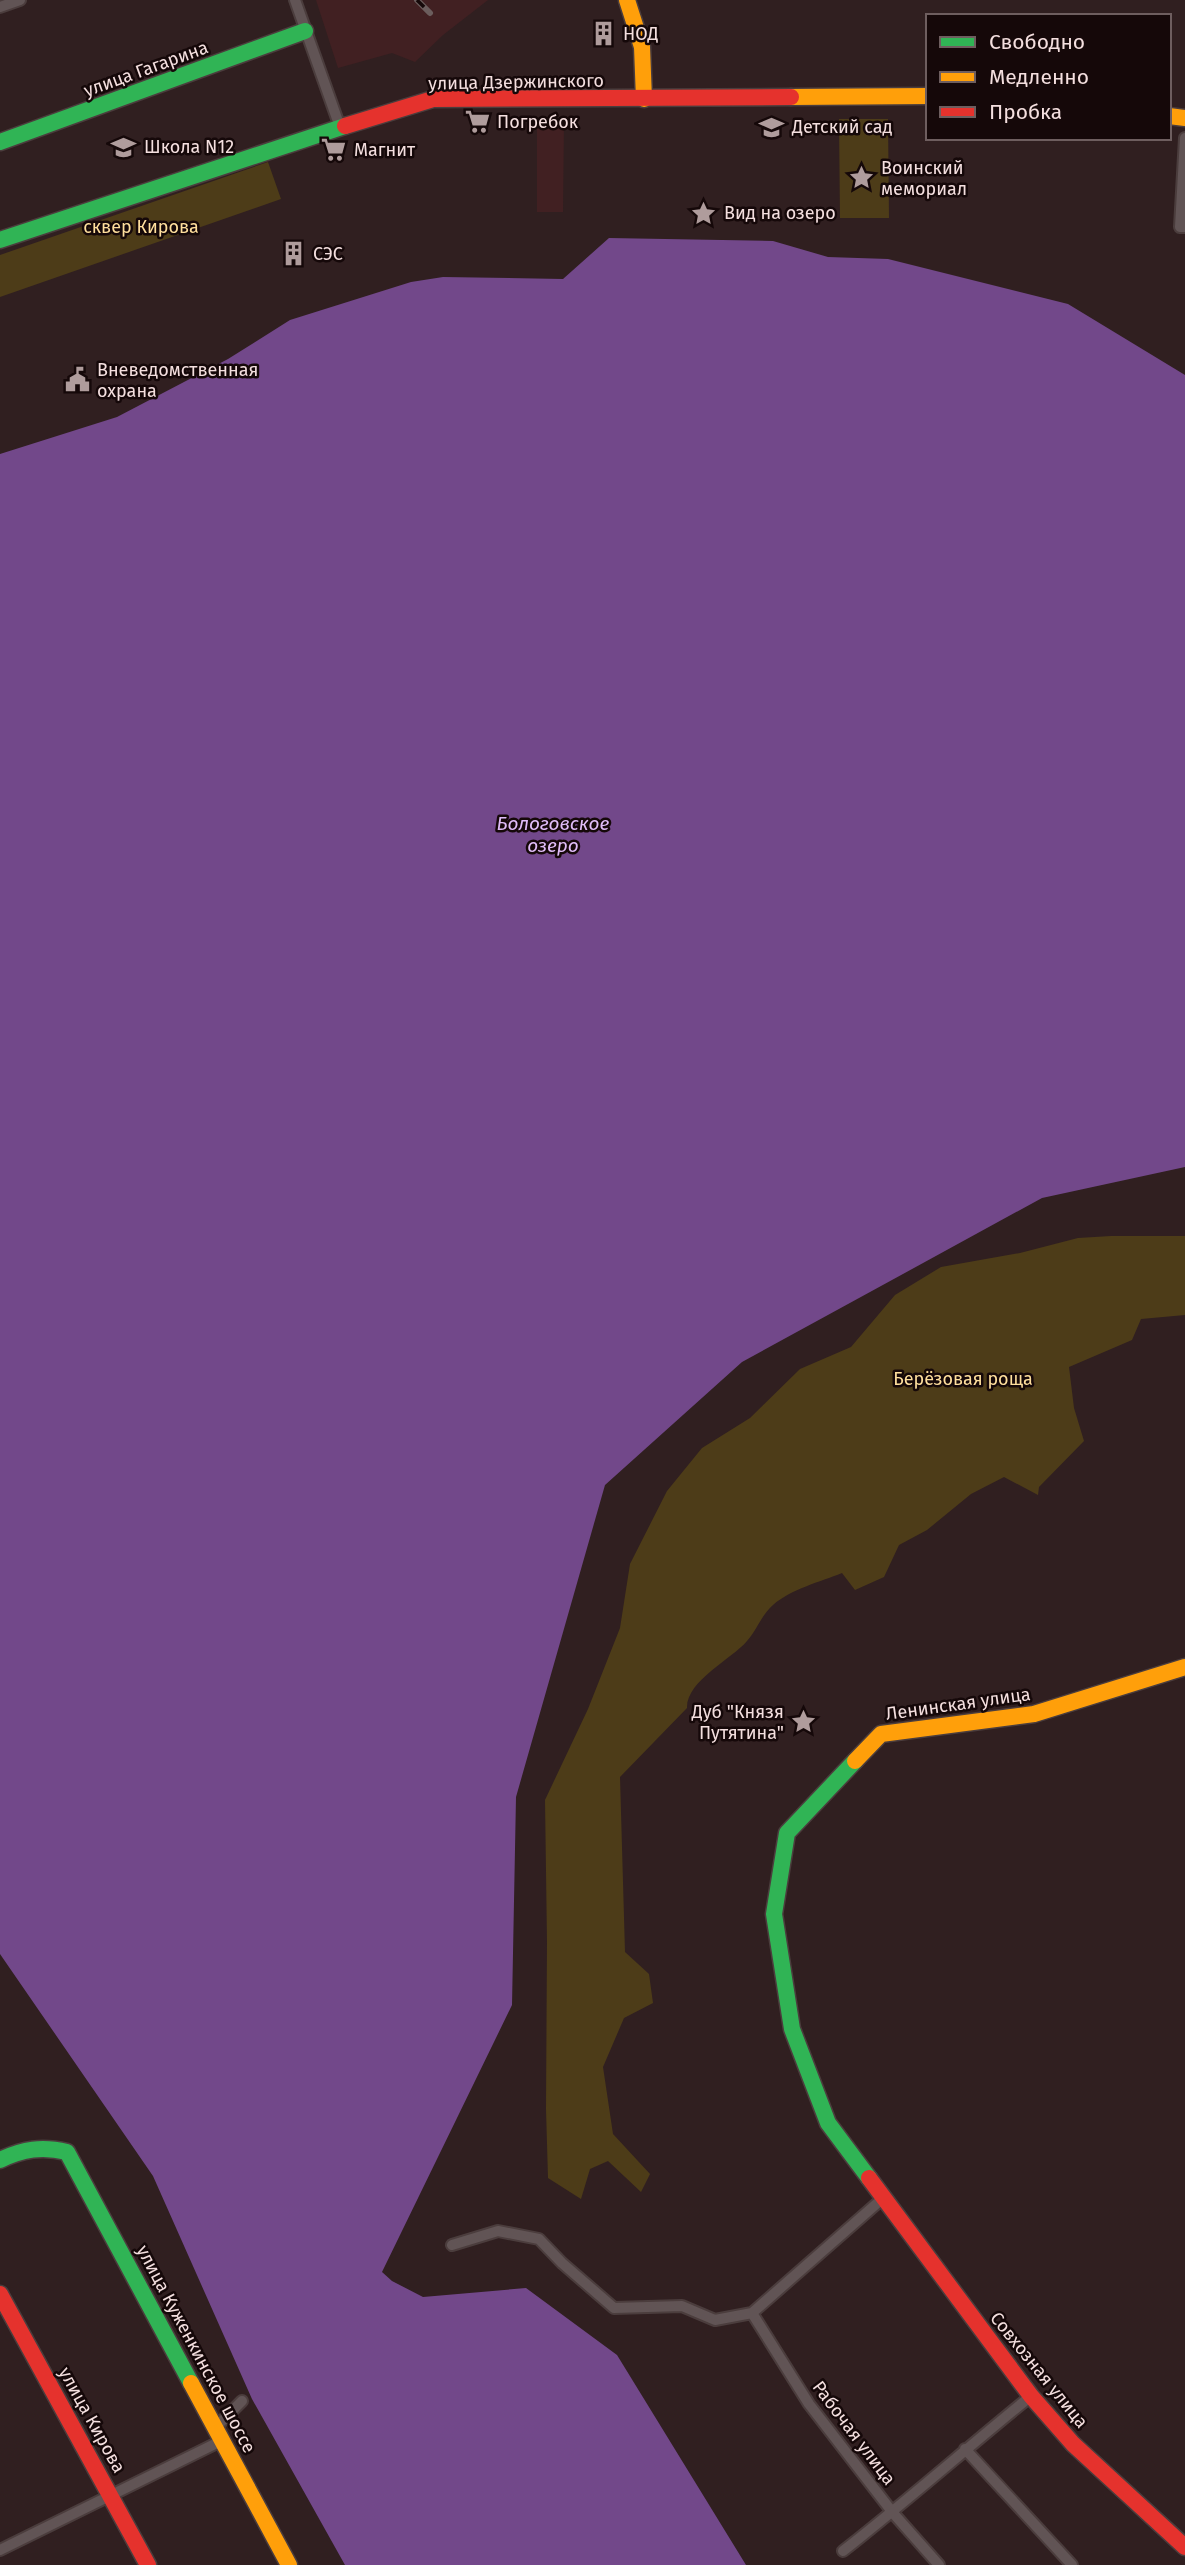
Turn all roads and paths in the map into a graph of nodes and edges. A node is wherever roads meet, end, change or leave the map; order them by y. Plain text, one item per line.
1 (20, 0) edge
2 (295, 0) edge
3 (627, 0) edge
4 (0, 7) edge
5 (305, 31) junction
6 (926, 96) edge
7 (645, 99) junction
8 (340, 127) junction
9 (1185, 138) edge
10 (0, 142) edge
11 (1182, 227) edge
12 (0, 240) edge
13 (1185, 1667) edge
14 (0, 2160) edge
15 (883, 2199) junction
16 (453, 2245) dead end
17 (0, 2294) edge
18 (752, 2313) junction
19 (1031, 2396) junction
20 (242, 2401) dead end
21 (220, 2434) junction
22 (965, 2449) junction
23 (111, 2494) junction
24 (892, 2513) junction
25 (1185, 2547) edge
26 (0, 2550) edge
27 (843, 2551) dead end
28 (148, 2565) edge
29 (289, 2565) edge
30 (939, 2565) edge
31 (1072, 2565) edge

1 - 4 street
2 - 5 street
3 - 7 street
5 - 8 street
5 - 10 street, улица Гагарина
6 - 7 street, улица Дзержинского
7 - 8 street, улица Дзержинского
8 - 12 street, улица Дзержинского
9 - 11 street
13 - 15 street, Ленинская улица
14 - 21 street, улица Куженкинское шоссе
15 - 18 street
15 - 19 street, Совхозная улица
16 - 18 street
17 - 23 street, улица Кирова
18 - 24 street, Рабочая улица
19 - 22 street
19 - 25 street, Совхозная улица
20 - 21 street
21 - 23 street
21 - 29 street, улица Куженкинское шоссе
22 - 24 street
22 - 31 street
23 - 26 street
23 - 28 street, улица Кирова
24 - 27 street
24 - 30 street, Рабочая улица

